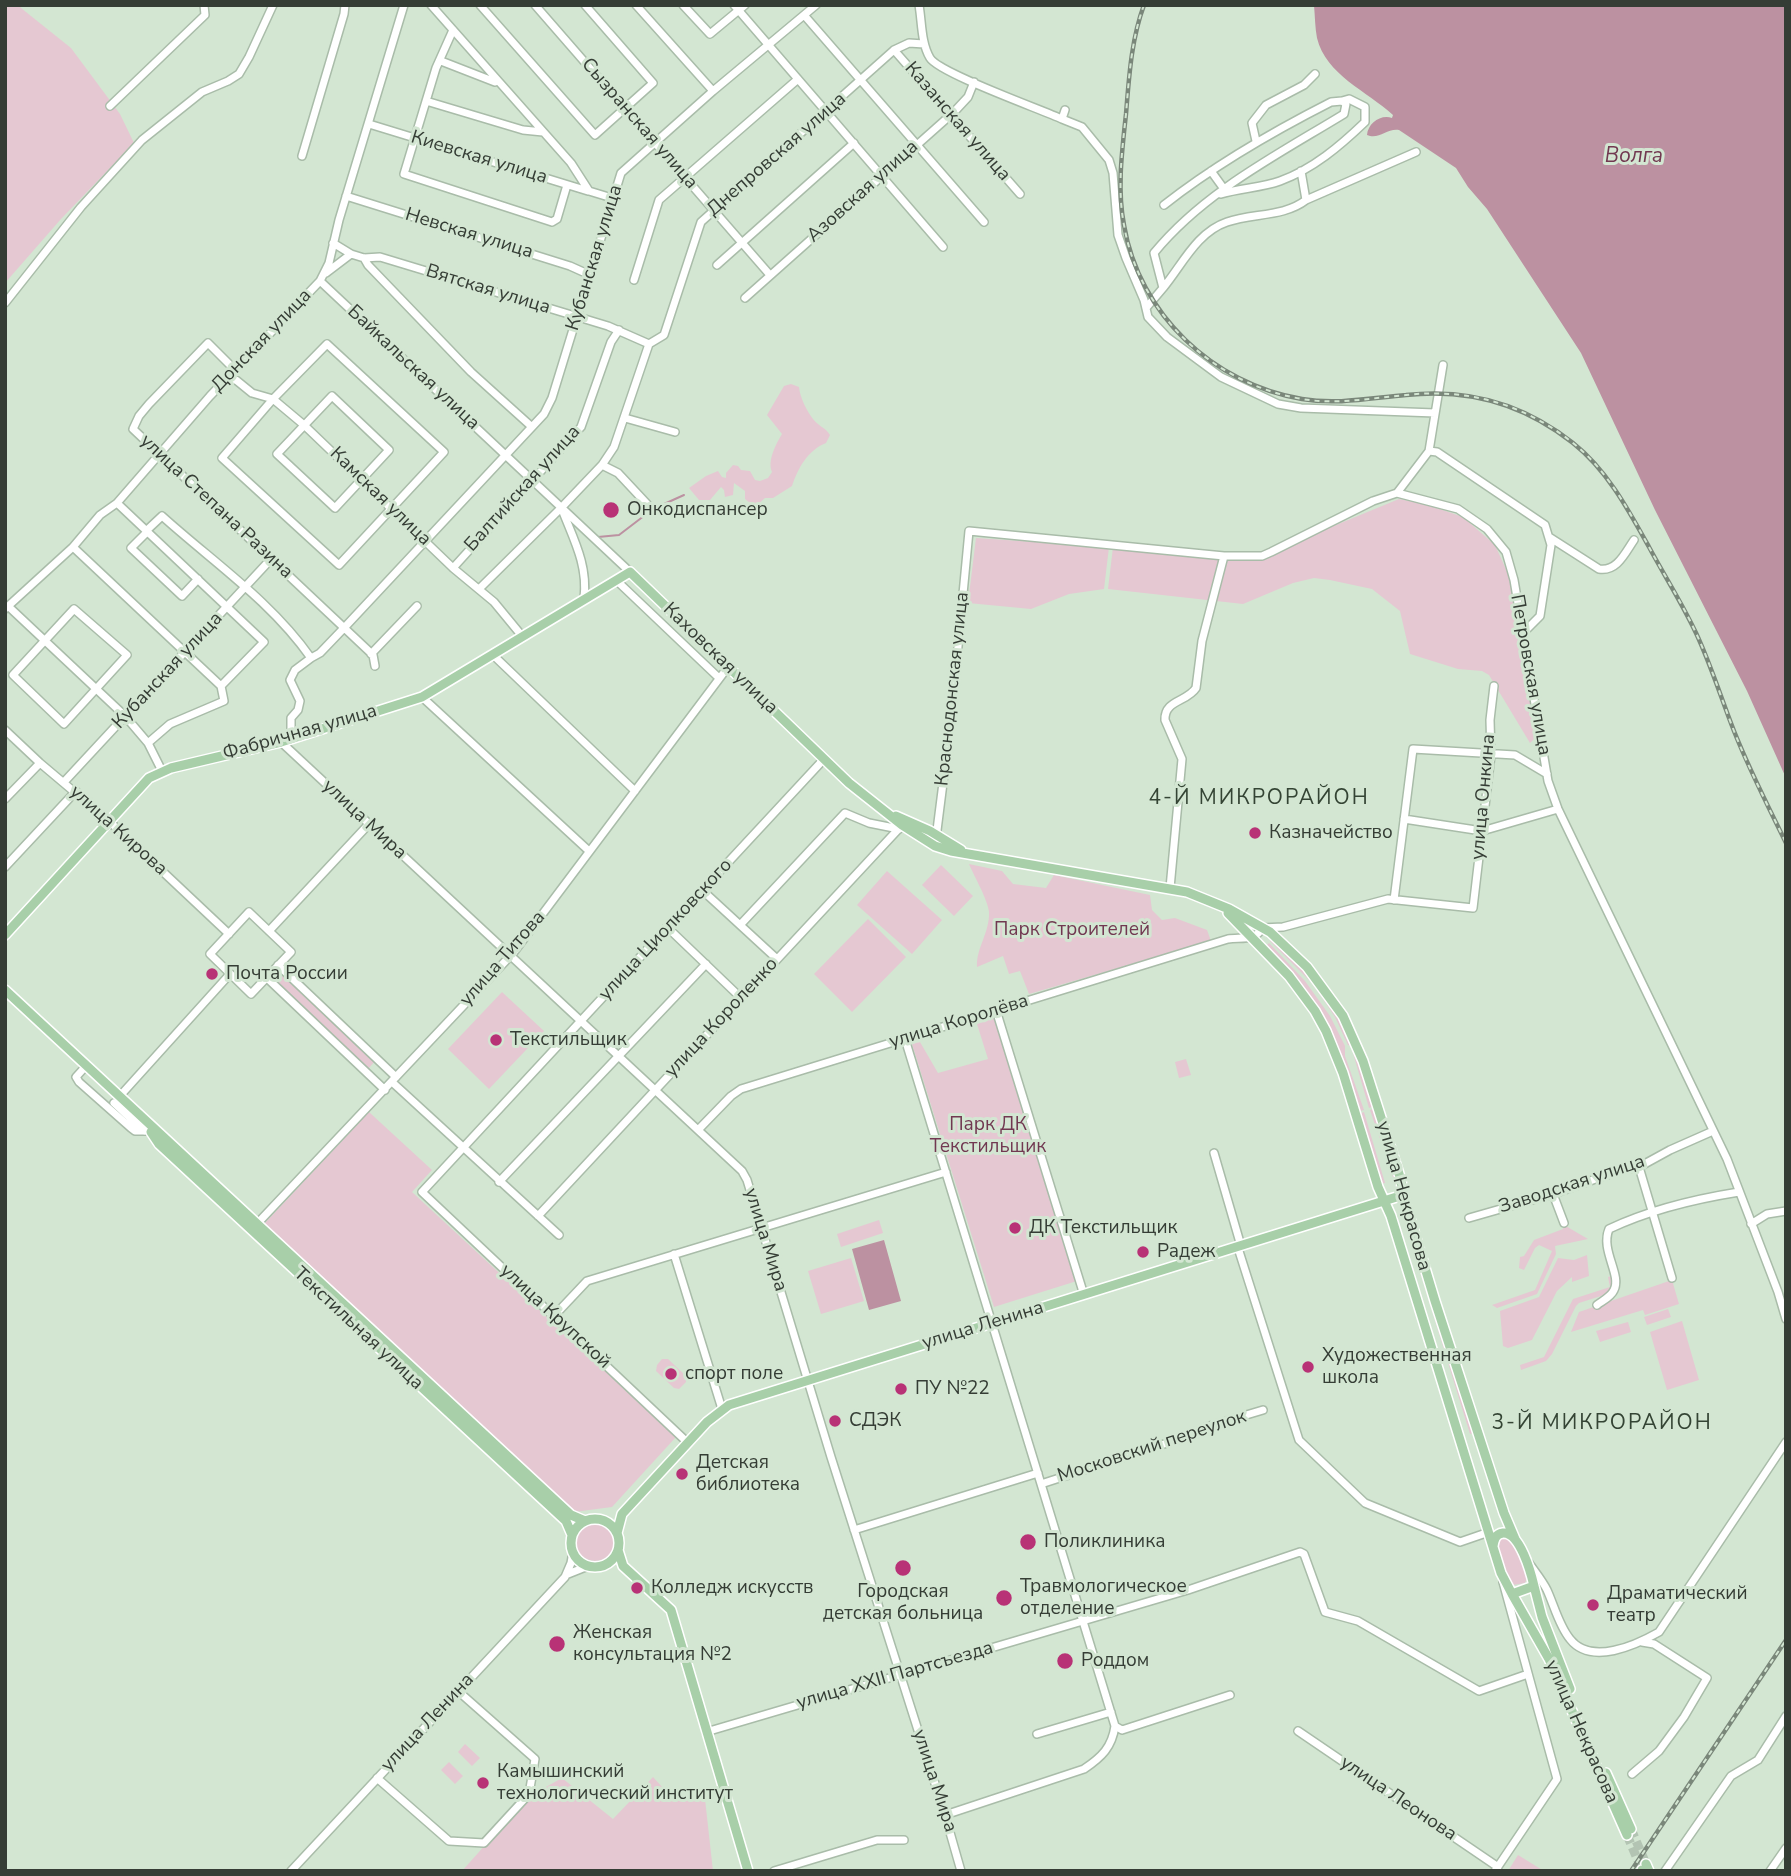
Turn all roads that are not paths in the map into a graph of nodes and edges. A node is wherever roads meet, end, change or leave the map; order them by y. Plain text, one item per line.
1 (204, 5) edge
2 (273, 5) edge
3 (345, 5) edge
4 (404, 5) edge
5 (431, 5) edge
6 (480, 5) edge
7 (535, 5) edge
8 (585, 5) edge
9 (636, 5) edge
10 (683, 5) edge
11 (816, 5) edge
12 (919, 5) edge
13 (740, 7) edge
14 (804, 15) junction
15 (453, 30) junction
16 (924, 44) junction
17 (768, 45) junction
18 (894, 50) junction
19 (441, 61) junction
20 (1315, 74) dead end
21 (798, 79) junction
22 (861, 81) junction
23 (974, 82) junction
24 (499, 83) junction
25 (713, 91) junction
26 (426, 101) junction
27 (1342, 101) junction
28 (110, 106) dead end
29 (625, 108) junction
30 (826, 112) junction
31 (952, 114) junction
32 (369, 124) junction
33 (544, 132) junction
34 (414, 138) junction
35 (1256, 141) junction
36 (655, 142) junction
37 (853, 144) junction
38 (916, 145) junction
39 (1416, 152) dead end
40 (302, 156) dead end
41 (1210, 171) junction
42 (1301, 171) junction
43 (882, 174) junction
44 (685, 177) junction
45 (567, 185) junction
46 (1224, 189) junction
47 (589, 191) junction
48 (1020, 194) dead end
49 (346, 196) junction
50 (1213, 197) junction
51 (612, 198) junction
52 (1306, 200) junction
53 (1164, 205) dead end
54 (713, 210) junction
55 (984, 222) dead end
56 (333, 243) junction
57 (741, 243) junction
58 (943, 247) dead end
59 (351, 254) junction
60 (364, 258) junction
61 (717, 265) dead end
62 (590, 275) junction
63 (770, 275) junction
64 (321, 278) junction
65 (634, 280) dead end
66 (1163, 288) junction
67 (745, 298) dead end
68 (5, 303) edge
69 (1146, 308) junction
70 (576, 318) junction
71 (619, 330) junction
72 (649, 344) junction
73 (1443, 365) dead end
74 (235, 370) junction
75 (225, 380) junction
76 (273, 398) junction
77 (1435, 413) junction
78 (625, 418) junction
79 (304, 425) junction
80 (532, 427) junction
81 (675, 432) dead end
82 (1429, 451) junction
83 (159, 455) junction
84 (505, 455) junction
85 (602, 464) junction
86 (362, 479) junction
87 (534, 481) junction
88 (1397, 493) junction
89 (117, 503) junction
90 (647, 504) dead end
91 (392, 508) junction
92 (561, 508) junction
93 (146, 532) junction
94 (1548, 536) junction
95 (1634, 540) dead end
96 (426, 541) junction
97 (73, 547) junction
98 (1224, 556) junction
99 (271, 559) junction
100 (453, 568) junction
101 (630, 572) junction
102 (198, 579) junction
103 (616, 580) junction
104 (246, 586) junction
105 (479, 589) junction
106 (584, 598) junction
107 (417, 606) dead end
108 (7, 607) edge
109 (226, 609) junction
110 (344, 628) junction
111 (1525, 631) junction
112 (522, 636) junction
113 (45, 641) junction
114 (184, 652) junction
115 (371, 654) junction
116 (492, 654) junction
117 (311, 658) junction
118 (375, 666) dead end
119 (728, 667) junction
120 (719, 678) junction
121 (220, 686) junction
122 (1494, 686) dead end
123 (97, 689) junction
124 (422, 697) junction
125 (125, 716) junction
126 (5, 730) edge
127 (291, 738) junction
128 (281, 742) junction
129 (148, 743) junction
130 (1491, 755) junction
131 (824, 759) junction
132 (40, 763) junction
133 (162, 771) junction
134 (1547, 774) junction
135 (64, 782) junction
136 (76, 791) junction
137 (635, 791) junction
138 (6, 797) edge
139 (1558, 808) junction
140 (1404, 819) junction
141 (110, 822) junction
142 (368, 825) junction
143 (903, 825) junction
144 (1482, 831) junction
145 (936, 841) junction
146 (589, 851) junction
147 (968, 854) joint
148 (5, 867) edge
149 (1170, 888) junction
150 (702, 890) junction
151 (1394, 900) junction
152 (741, 924) junction
153 (1247, 924) junction
154 (667, 927) junction
155 (1262, 928) junction
156 (268, 931) junction
157 (229, 934) junction
158 (5, 935) edge
159 (1234, 938) junction
160 (1253, 938) junction
161 (510, 956) junction
162 (778, 959) junction
163 (706, 964) junction
164 (278, 965) junction
165 (230, 974) junction
166 (267, 978) junction
167 (5, 990) edge
168 (740, 997) junction
169 (996, 1010) junction
170 (581, 1022) junction
171 (905, 1039) junction
172 (619, 1058) junction
173 (86, 1066) junction
174 (395, 1079) junction
175 (385, 1090) junction
176 (656, 1091) junction
177 (117, 1100) junction
178 (698, 1130) junction
179 (150, 1131) junction
180 (1713, 1131) junction
181 (463, 1147) junction
182 (1214, 1153) dead end
183 (1639, 1167) junction
184 (946, 1172) junction
185 (499, 1182) junction
186 (422, 1192) joint
187 (1738, 1192) junction
188 (1553, 1194) junction
189 (1403, 1195) junction
190 (1386, 1201) junction
191 (1786, 1211) edge
192 (1651, 1213) junction
193 (538, 1216) junction
194 (1469, 1218) dead end
195 (1563, 1223) dead end
196 (1751, 1224) junction
197 (254, 1227) junction
198 (761, 1229) junction
199 (559, 1235) dead end
200 (1239, 1247) junction
201 (674, 1255) junction
202 (1672, 1278) dead end
203 (1084, 1295) junction
204 (1597, 1305) dead end
205 (554, 1316) junction
206 (1786, 1319) edge
207 (993, 1323) junction
208 (808, 1380) junction
209 (722, 1409) junction
210 (1263, 1410) dead end
211 (687, 1442) junction
212 (1786, 1442) edge
213 (1038, 1473) junction
214 (1041, 1484) junction
215 (621, 1515) junction
216 (600, 1519) junction
217 (585, 1521) junction
218 (854, 1530) junction
219 (1489, 1532) junction
220 (617, 1533) junction
221 (572, 1535) junction
222 (1515, 1539) junction
223 (1493, 1546) junction
224 (618, 1550) junction
225 (572, 1552) junction
226 (605, 1565) junction
227 (588, 1566) junction
228 (623, 1566) junction
229 (565, 1577) junction
230 (1539, 1585) junction
231 (1509, 1598) junction
232 (1083, 1619) junction
233 (1641, 1642) junction
234 (899, 1674) junction
235 (1528, 1674) junction
236 (458, 1691) junction
237 (1230, 1695) dead end
238 (1111, 1712) junction
239 (1786, 1716) edge
240 (1115, 1726) junction
241 (1298, 1731) dead end
242 (706, 1732) junction
243 (1037, 1734) dead end
244 (1632, 1774) dead end
245 (377, 1778) junction
246 (945, 1815) junction
247 (904, 1840) dead end
248 (1786, 1848) edge
249 (1497, 1869) edge
250 (291, 1871) edge
251 (748, 1871) edge
252 (774, 1871) edge
253 (961, 1871) edge
254 (1665, 1871) edge
255 (1770, 1871) edge

1 - 28 street
2 - 68 street
3 - 40 street
4 - 32 street, Донская улица
5 - 15 street
6 - 29 street
7 - 29 street, Сызранская улица
8 - 29 street
9 - 25 street
10 - 13 street
11 - 14 street, Кубанская улица
12 - 16 street
13 - 17 street
14 - 17 street, Кубанская улица
14 - 22 street
15 - 19 street
15 - 24 street
16 - 18 street
16 - 23 street
17 - 21 street
17 - 25 street, Кубанская улица
18 - 22 street, Днепровская улица
18 - 31 street, Казанская улица
19 - 24 street
19 - 26 street
20 - 35 street
21 - 30 street
21 - 44 street
22 - 30 street, Днепровская улица
22 - 38 street
23 - 31 street, Азовская улица
23 - 69 street
24 - 33 street
25 - 36 street, Кубанская улица
26 - 33 street
26 - 34 street
27 - 35 street
27 - 42 street
27 - 46 street
29 - 36 street, Сызранская улица
30 - 37 street
30 - 54 street, Днепровская улица
31 - 38 street, Азовская улица
31 - 48 street, Казанская улица
32 - 34 street, Киевская улица
32 - 49 street, Донская улица
33 - 47 street
34 - 45 street, Киевская улица
34 - 45 street
35 - 41 street
36 - 44 street, Сызранская улица
36 - 51 street, Кубанская улица
37 - 43 street
37 - 57 street
38 - 43 street, Азовская улица
38 - 55 street
39 - 52 street
41 - 46 street
41 - 53 street
42 - 50 street
42 - 52 street
43 - 58 street
43 - 63 street, Азовская улица
44 - 54 street, Сызранская улица
44 - 65 street
45 - 47 street, Киевская улица
46 - 50 street
47 - 51 street, Киевская улица
49 - 56 street, Донская улица
49 - 62 street, Невская улица
50 - 66 street
51 - 62 street, Кубанская улица
52 - 66 street
54 - 57 street, Сызранская улица
54 - 72 street, Днепровская улица
56 - 59 street, Вятская улица
56 - 64 street, Донская улица
57 - 61 street
57 - 63 street, Сызранская улица
59 - 60 street, Вятская улица
59 - 64 street
60 - 70 street, Вятская улица
60 - 80 street, Вятская улица
62 - 70 street, Кубанская улица
63 - 67 street, Азовская улица
64 - 74 street, Донская улица
64 - 84 street, Байкальская улица
66 - 69 street
69 - 77 street
70 - 71 street, Вятская улица
70 - 80 street, Кубанская улица
71 - 72 street, Вятская улица
71 - 87 street, Балтийская улица
72 - 78 street, Днепровская улица
73 - 77 street
74 - 75 street, Донская улица
74 - 83 street, улица Степана Разина
75 - 76 street, Камская улица
75 - 83 street, Донская улица
76 - 79 street, Камская улица
76 - 91 street
76 - 91 street
77 - 82 street
78 - 81 street
78 - 85 street, Днепровская улица
79 - 86 street, Камская улица
79 - 86 street
79 - 86 street
80 - 84 street, Кубанская улица
82 - 88 street
82 - 94 street
83 - 89 street, Донская улица
83 - 99 street, улица Степана Разина
84 - 87 street
84 - 96 street, Кубанская улица
85 - 90 street
85 - 92 street, Днепровская улица
86 - 91 street, Камская улица
87 - 92 street
87 - 100 street, Балтийская улица
88 - 98 street
88 - 111 street, Петровская улица
89 - 93 street
89 - 97 street, Донская улица
91 - 96 street, Камская улица
92 - 101 street, Каховская улица
92 - 105 street, Днепровская улица
92 - 106 street
93 - 102 street
93 - 102 street
93 - 104 street
94 - 95 street
94 - 111 street
96 - 100 street, Камская улица
96 - 110 street, Кубанская улица
97 - 108 street, Донская улица
97 - 114 street
98 - 145 street, Краснодонская улица
98 - 149 street
99 - 104 street, Кубанская улица
99 - 110 street, улица Степана Разина
100 - 105 street, Камская улица
101 - 103 main road, Фабричная улица
101 - 119 main road, Каховская улица
102 - 109 street
103 - 106 main road, Фабричная улица
103 - 120 street
104 - 109 street, Кубанская улица
104 - 117 street
105 - 112 street, Камская улица
106 - 112 main road, Фабричная улица
107 - 115 street
108 - 113 street
109 - 114 street, Кубанская улица
109 - 121 street
110 - 115 street, улица Степана Разина
110 - 117 street, Кубанская улица
111 - 134 street, Петровская улица
112 - 116 main road, Фабричная улица
113 - 123 street
113 - 123 street
113 - 123 street
114 - 121 street
114 - 125 street, Кубанская улица
115 - 118 street, улица Степана Разина
116 - 124 main road, Фабричная улица
116 - 137 street
117 - 127 street, Кубанская улица
119 - 120 street, улица Титова
119 - 131 main road, Каховская улица
120 - 137 street, улица Титова
121 - 129 street
122 - 130 street, улица Онкина
123 - 125 street
124 - 127 main road, Фабричная улица
124 - 146 street
125 - 129 street
125 - 135 street, Кубанская улица
126 - 132 street, улица Кирова
127 - 128 main road, Фабричная улица
128 - 133 main road, Фабричная улица
128 - 142 street, улица Мира
129 - 133 street
130 - 134 street
130 - 140 street
130 - 144 street, улица Онкина
131 - 143 main road, Каховская улица
131 - 150 street, улица Циолковского
132 - 135 street, улица Кирова
132 - 138 street
133 - 141 main road, Фабричная улица
134 - 139 street, Петровская улица
135 - 136 street, улица Кирова
136 - 141 street, улица Кирова
136 - 148 street
137 - 146 street, улица Титова
139 - 144 street
139 - 180 street, Петровская улица
140 - 144 street
140 - 151 street
141 - 157 street, улица Кирова
141 - 158 main road, Фабричная улица
142 - 156 street
142 - 161 street, улица Мира
143 - 145 main road, Каховская улица
143 - 152 street
143 - 162 street, улица Короленко
144 - 151 street, улица Онкина
145 - 147 main road, Каховская улица
146 - 161 street, улица Титова
147 - 149 main road, улица Некрасова
149 - 153 main road, улица Некрасова
150 - 152 street
150 - 154 street, улица Циолковского
151 - 155 street
152 - 162 street
153 - 155 main road, улица Некрасова
153 - 159 street
153 - 160 main road, улица Некрасова
154 - 163 street
154 - 170 street, улица Циолковского
155 - 160 street
155 - 189 main road, улица Некрасова
156 - 157 street
156 - 164 street
157 - 165 street
159 - 160 street, улица Королёва
159 - 169 street, улица Королёва
160 - 190 main road, улица Некрасова
161 - 170 street, улица Мира
161 - 174 street, улица Титова
162 - 168 street, улица Короленко
163 - 168 street
163 - 172 street
164 - 166 street
164 - 174 street
165 - 166 street
165 - 177 street
166 - 175 street
167 - 173 main road, Текстильная улица
168 - 176 street, улица Короленко
169 - 171 street, улица Королёва
169 - 203 street
170 - 172 street, улица Мира
170 - 181 street, улица Циолковского
171 - 178 street, улица Королёва
171 - 184 street
172 - 176 street, улица Мира
172 - 185 street
173 - 177 main road, Текстильная улица
173 - 179 street
174 - 175 street, улица Титова
174 - 181 street
175 - 197 street, улица Титова
176 - 178 street, улица Мира
176 - 193 street, улица Короленко
177 - 179 main road, Текстильная улица
178 - 198 street, улица Мира
179 - 197 main road, Текстильная улица
180 - 183 street, Заводская улица
180 - 187 street, Петровская улица
181 - 185 street
181 - 186 street, улица Циолковского
182 - 200 street
183 - 188 street, Заводская улица
183 - 192 street
184 - 198 street
184 - 207 street
185 - 193 street
186 - 205 street, улица Крупской
187 - 192 street
187 - 196 street, Петровская улица
188 - 194 street, Заводская улица
188 - 195 street
189 - 190 main road, улица Ленина
189 - 222 main road, улица Некрасова
190 - 200 main road, улица Ленина
190 - 219 main road, улица Некрасова
191 - 196 street
192 - 202 street
192 - 204 street
193 - 199 street
196 - 206 street, Петровская улица
197 - 217 main road, Текстильная улица
197 - 221 main road, Текстильная улица
198 - 201 street
198 - 208 street, улица Мира
200 - 203 main road, улица Ленина
200 - 219 street
201 - 205 street
201 - 209 street
203 - 207 main road, улица Ленина
205 - 211 street, улица Крупской
207 - 208 main road, улица Ленина
207 - 213 street
208 - 209 main road, улица Ленина
208 - 218 street, улица Мира
209 - 211 main road, улица Ленина
210 - 214 street, Московский переулок
211 - 215 main road, улица Ленина
212 - 233 street
213 - 214 street
213 - 218 street, Московский переулок
214 - 232 street
215 - 216 main road
215 - 220 main road, улица Ленина
216 - 217 main road
216 - 220 main road
217 - 221 main road
218 - 234 street, улица Мира
219 - 223 main road, улица Некрасова
220 - 224 main road
221 - 225 main road
222 - 223 main road
222 - 230 main road, улица Некрасова
223 - 231 main road, улица Некрасова
224 - 226 main road
224 - 228 main road
225 - 227 main road
225 - 229 street, улица Ленина
226 - 227 main road
226 - 228 main road
227 - 229 street, улица Ленина
228 - 242 main road
229 - 236 street, улица Ленина
230 - 231 main road
230 - 231 main road, улица Некрасова
230 - 233 street
231 - 235 street, улица Некрасова
232 - 234 street, улица XXII Партсъезда
232 - 235 street, улица XXII Партсъезда
232 - 238 street
233 - 244 street
234 - 242 street, улица XXII Партсъезда
234 - 246 street, улица Мира
235 - 249 street, улица Некрасова
236 - 245 street, улица Ленина
236 - 245 street
237 - 240 street
238 - 240 street
238 - 243 street
239 - 254 street
240 - 246 street
241 - 249 street, улица Леонова
242 - 251 main road
245 - 250 street, улица Ленина
246 - 253 street, улица Мира
247 - 252 street
248 - 255 street

